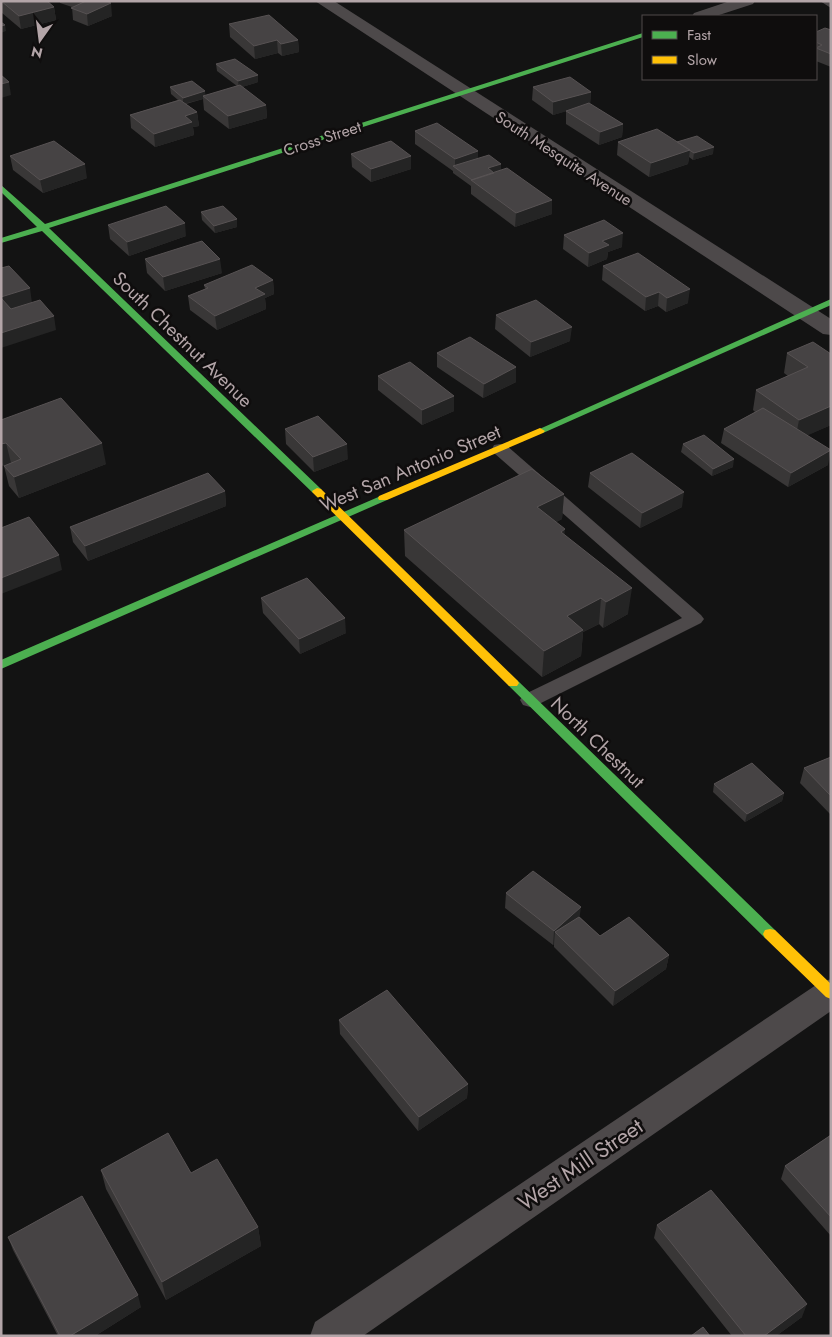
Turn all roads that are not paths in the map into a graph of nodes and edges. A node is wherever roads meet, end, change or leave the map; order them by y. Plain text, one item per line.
1 (323, 1) edge
2 (747, 1) edge
3 (703, 15) edge
4 (642, 34) edge
5 (462, 93) junction
6 (1, 187) edge
7 (42, 228) junction
8 (1, 241) edge
9 (831, 302) edge
10 (806, 313) junction
11 (831, 329) edge
12 (500, 449) junction
13 (341, 515) junction
14 (1, 665) edge
15 (530, 700) junction
16 (831, 993) edge
17 (329, 1336) edge

1 - 5 street, South Mesquite Avenue
2 - 3 street
4 - 5 street, Cross Street
5 - 7 street, Cross Street
5 - 10 street, South Mesquite Avenue
6 - 7 street, South Chestnut Avenue
7 - 8 street, Cross Street
7 - 13 street, South Chestnut Avenue
9 - 10 street, West San Antonio Street
10 - 11 street, South Mesquite Avenue
10 - 12 street, West San Antonio Street
12 - 13 street, West San Antonio Street
12 - 15 lane
13 - 14 street, West San Antonio Street
13 - 15 street, North Chestnut
15 - 16 street, North Chestnut
16 - 17 street, West Mill Street

